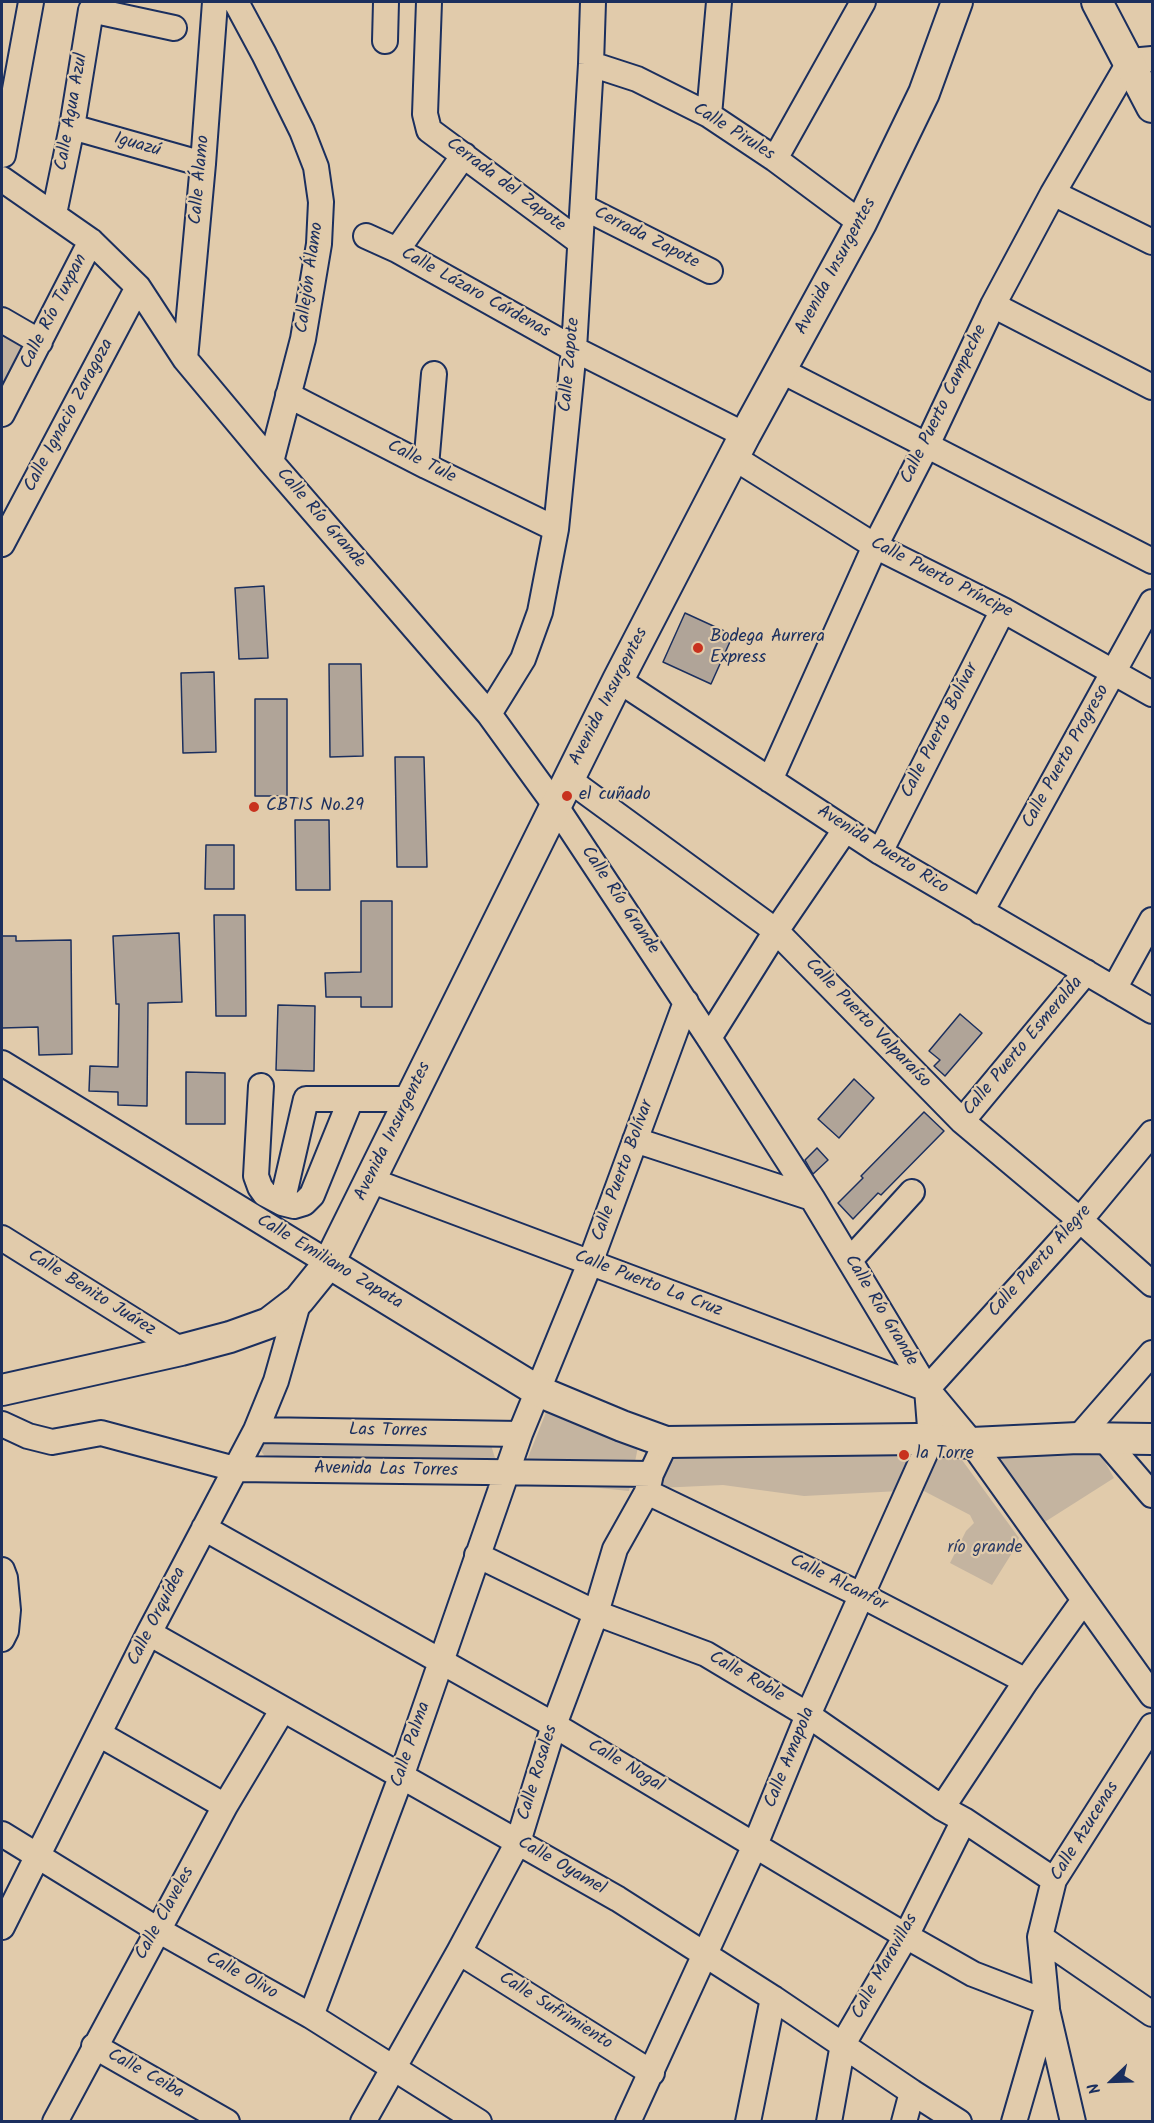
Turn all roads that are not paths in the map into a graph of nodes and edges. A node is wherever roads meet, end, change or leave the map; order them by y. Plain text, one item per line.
1 (30, 2) edge
2 (215, 2) edge
3 (236, 2) edge
4 (386, 2) edge
5 (429, 2) edge
6 (593, 2) edge
7 (719, 2) edge
8 (863, 2) edge
9 (957, 2) edge
10 (1096, 2) edge
11 (174, 28) dead end
12 (385, 41) dead end
13 (1141, 60) edge
14 (10, 62) edge
15 (591, 64) junction
16 (1152, 107) edge
17 (709, 115) junction
18 (72, 127) junction
19 (3, 155) dead end
20 (464, 155) junction
21 (775, 159) junction
22 (203, 164) junction
23 (2, 179) edge
24 (1053, 193) junction
25 (583, 207) junction
26 (54, 214) junction
27 (861, 223) junction
28 (366, 236) dead end
29 (91, 241) junction
30 (580, 242) junction
31 (1152, 242) edge
32 (397, 250) junction
33 (710, 272) dead end
34 (138, 287) junction
35 (993, 304) junction
36 (2, 320) edge
37 (40, 342) junction
38 (573, 349) junction
39 (185, 359) junction
40 (782, 371) junction
41 (434, 374) dead end
42 (1152, 387) edge
43 (288, 395) junction
44 (2, 414) edge
45 (927, 445) junction
46 (739, 446) junction
47 (271, 462) junction
48 (426, 466) junction
49 (556, 529) junction
50 (2, 544) edge
51 (876, 546) junction
52 (1152, 561) edge
53 (1152, 602) edge
54 (1003, 610) junction
55 (1113, 674) junction
56 (618, 680) junction
57 (1152, 694) edge
58 (489, 714) junction
59 (770, 780) junction
60 (562, 792) junction
61 (845, 830) junction
62 (880, 852) junction
63 (981, 912) junction
64 (1152, 920) edge
65 (776, 931) junction
66 (1086, 972) junction
67 (1113, 989) junction
68 (686, 1002) junction
69 (1152, 1011) edge
70 (709, 1038) junction
71 (2, 1064) edge
72 (261, 1086) dead end
73 (351, 1099) junction
74 (409, 1099) junction
75 (962, 1121) junction
76 (1152, 1133) edge
77 (635, 1140) junction
78 (370, 1180) junction
79 (912, 1192) dead end
80 (812, 1198) junction
81 (282, 1203) junction
82 (1080, 1220) junction
83 (2, 1238) edge
84 (850, 1260) junction
85 (329, 1263) junction
86 (590, 1263) junction
87 (1152, 1284) edge
88 (299, 1300) junction
89 (181, 1350) junction
90 (1152, 1353) edge
91 (927, 1389) junction
92 (2, 1390) edge
93 (538, 1391) junction
94 (2, 1424) edge
95 (256, 1430) junction
96 (520, 1434) junction
97 (1091, 1438) junction
98 (1152, 1439) edge
99 (930, 1440) junction
100 (666, 1442) junction
101 (972, 1443) junction
102 (235, 1469) junction
103 (507, 1472) junction
104 (649, 1483) junction
105 (1152, 1495) edge
106 (204, 1528) junction
107 (477, 1555) junction
108 (2, 1570) edge
109 (861, 1594) junction
110 (1084, 1600) junction
111 (596, 1613) junction
112 (149, 1633) junction
113 (2, 1639) edge
114 (441, 1660) junction
115 (1026, 1681) junction
116 (1152, 1695) edge
117 (283, 1709) junction
118 (808, 1714) junction
119 (554, 1725) junction
120 (1152, 1726) edge
121 (99, 1734) junction
122 (401, 1777) junction
123 (225, 1806) junction
124 (942, 1808) junction
125 (964, 1820) junction
126 (2, 1834) edge
127 (518, 1842) junction
128 (755, 1845) junction
129 (37, 1855) junction
130 (1053, 1880) junction
131 (2, 1927) edge
132 (158, 1930) junction
133 (906, 1936) junction
134 (1040, 1937) junction
135 (459, 1952) junction
136 (704, 1953) junction
137 (773, 1998) junction
138 (1047, 2005) junction
139 (1152, 2014) edge
140 (311, 2016) junction
141 (843, 2044) junction
142 (94, 2046) junction
143 (394, 2066) junction
144 (652, 2073) junction
145 (912, 2092) junction
146 (55, 2121) edge
147 (228, 2121) edge
148 (363, 2121) edge
149 (479, 2121) edge
150 (628, 2121) edge
151 (748, 2121) edge
152 (829, 2121) edge
153 (904, 2121) edge
154 (959, 2121) edge
155 (1014, 2121) edge
156 (1073, 2121) edge

1 - 14 street
2 - 22 street, Calle Álamo
3 - 43 street, Callejón Álamo
4 - 12 street
5 - 20 street, Cerrada del Zapote
6 - 15 street, Calle Zapote
7 - 17 street
8 - 21 street
9 - 27 main road, Avenida Insurgentes
10 - 13 main road
11 - 18 street, Calle Agua Azul
13 - 16 main road
13 - 24 street, Calle Puerto Campeche
14 - 19 street
15 - 17 street, Calle Pirules
15 - 25 street, Calle Zapote
17 - 21 street, Calle Pirules
18 - 22 street, Iguazú
18 - 26 street, Calle Agua Azul
20 - 30 street, Cerrada del Zapote
20 - 32 street
21 - 27 street, Calle Pirules
22 - 39 street, Calle Álamo
23 - 26 street, Calle Río Grande
24 - 31 street
24 - 35 street, Calle Puerto Campeche
25 - 30 street, Calle Zapote
25 - 33 street, Cerrada Zapote
26 - 29 street, Calle Río Grande
27 - 40 main road, Avenida Insurgentes
28 - 32 street, Calle Lázaro Cárdenas
29 - 34 street, Calle Río Grande
29 - 37 street, Calle Río Tuxpan
30 - 38 street, Calle Zapote
32 - 38 street, Calle Lázaro Cárdenas
34 - 39 street, Calle Río Grande
34 - 50 street, Calle Ignacio Zaragoza
35 - 42 street
35 - 45 street, Calle Puerto Campeche
36 - 37 street
37 - 44 street, Calle Río Tuxpan
38 - 46 street, Calle Lázaro Cárdenas
38 - 49 street, Calle Zapote
39 - 47 street, Calle Río Grande
40 - 45 street
40 - 46 main road, Avenida Insurgentes
41 - 48 street
43 - 47 street, Callejón Álamo
43 - 48 street, Calle Tule
45 - 51 street, Calle Puerto Campeche
45 - 52 street
46 - 51 street, Calle Puerto Príncipe
46 - 56 main road, Avenida Insurgentes
47 - 58 street, Calle Río Grande
48 - 49 street, Calle Tule
49 - 58 street, Calle Zapote
51 - 54 street, Calle Puerto Príncipe
51 - 59 street, Calle Puerto Campeche
53 - 55 street, Calle Puerto Progreso
54 - 55 street, Calle Puerto Príncipe
54 - 62 street, Calle Puerto Bolívar
55 - 57 street, Calle Puerto Príncipe
55 - 63 street, Calle Puerto Progreso
56 - 59 street, Avenida Puerto Rico
56 - 60 main road, Avenida Insurgentes
58 - 60 street, Calle Río Grande
59 - 61 street, Avenida Puerto Rico
60 - 65 street, Calle Puerto Valparaíso
60 - 68 street, Calle Río Grande
60 - 74 main road, Avenida Insurgentes
61 - 62 street, Avenida Puerto Rico
61 - 65 street
62 - 63 street, Avenida Puerto Rico
63 - 66 street, Avenida Puerto Rico
64 - 67 street, Calle Puerto Esmeralda
65 - 70 street
65 - 75 street, Calle Puerto Valparaíso
66 - 67 street, Avenida Puerto Rico
66 - 75 street, Calle Puerto Esmeralda
67 - 69 street, Avenida Puerto Rico
68 - 70 street, Calle Río Grande
68 - 77 street, Calle Puerto Bolívar
70 - 80 street, Calle Río Grande
71 - 85 street, Calle Emiliano Zapata
72 - 81 street
73 - 74 street
73 - 81 street
73 - 81 street
74 - 78 main road, Avenida Insurgentes
75 - 82 street, Calle Puerto Valparaíso
76 - 82 street, Calle Puerto Alegre
77 - 80 street
77 - 86 street, Calle Puerto Bolívar
78 - 85 main road, Avenida Insurgentes
78 - 86 street, Calle Puerto La Cruz
79 - 84 street
80 - 84 street, Calle Río Grande
82 - 87 street, Calle Puerto Valparaíso
82 - 91 street, Calle Puerto Alegre
83 - 89 street, Calle Benito Juárez
84 - 91 street, Calle Río Grande
85 - 88 main road, Avenida Insurgentes
85 - 93 main road, Calle Emiliano Zapata
86 - 91 street, Calle Puerto La Cruz
86 - 93 street, Calle Puerto Bolívar
88 - 89 main road, Avenida Insurgentes
88 - 95 street, Calle Orquídea
89 - 92 main road, Avenida Insurgentes
90 - 97 street
91 - 99 street, Calle Amapola
91 - 101 street, Calle Río Grande
93 - 96 street, Calle Puerto Bolívar
93 - 100 main road, Calle Emiliano Zapata
94 - 102 street, Avenida Las Torres
95 - 96 street, Las Torres
95 - 102 street, Calle Orquídea
96 - 103 street, Calle Puerto Bolívar
97 - 98 main road
97 - 101 main road
97 - 105 street
99 - 100 main road
99 - 101 main road
99 - 109 street, Calle Amapola
100 - 104 street, Calle Rosales
101 - 110 street, Calle Río Grande
102 - 103 street, Avenida Las Torres
102 - 106 street, Calle Orquídea
103 - 104 street, Avenida Las Torres
103 - 107 street, Calle Palma
104 - 109 street, Calle Alcanfor
104 - 111 street, Calle Rosales
106 - 112 street, Calle Orquídea
106 - 114 street, Calle Nogal
107 - 111 street, Calle Roble
107 - 114 street, Calle Palma
108 - 113 street
109 - 115 street, Calle Alcanfor
109 - 118 street, Calle Amapola
110 - 115 street
110 - 116 street, Calle Río Grande
111 - 118 street, Calle Roble
111 - 119 street, Calle Rosales
112 - 117 street, Calle Oyamel
112 - 121 street, Calle Orquídea
114 - 119 street, Calle Nogal
114 - 122 street, Calle Palma
115 - 124 street
117 - 122 street, Calle Oyamel
117 - 123 street, Calle Claveles
118 - 124 street, Calle Roble
118 - 128 street, Calle Amapola
119 - 127 street, Calle Rosales
119 - 128 street, Calle Nogal
120 - 130 street, Calle Azucenas
121 - 123 street
121 - 129 street, Calle Orquídea
122 - 127 street, Calle Oyamel
122 - 140 street, Calle Palma
123 - 132 street, Calle Claveles
124 - 125 street, Calle Roble
125 - 130 street, Calle Roble
125 - 133 street, Calle Maravillas
126 - 129 street, Calle Olivo
127 - 135 street, Calle Rosales
127 - 136 street, Calle Oyamel
128 - 133 street, Calle Nogal
128 - 136 street, Calle Amapola
129 - 131 street, Calle Orquídea
129 - 132 street, Calle Olivo
130 - 134 street, Calle Azucenas
132 - 140 street, Calle Olivo
132 - 142 street, Calle Claveles
133 - 138 street, Calle Nogal
133 - 141 street, Calle Maravillas
134 - 138 street, Calle Azucenas
134 - 139 street
135 - 143 street, Calle Rosales
135 - 144 street, Calle Sufrimiento
136 - 137 street, Calle Oyamel
136 - 144 street, Calle Amapola
137 - 141 street, Calle Oyamel
137 - 151 street
138 - 155 street, Calle Azucenas
138 - 156 street
140 - 143 street, Calle Olivo
141 - 145 street, Calle Oyamel
141 - 152 street, Calle Maravillas
142 - 146 street, Calle Claveles
142 - 147 street, Calle Ceiba
143 - 148 street, Calle Rosales
143 - 149 street, Calle Olivo
144 - 150 street, Calle Amapola
145 - 153 street
145 - 154 street, Calle Oyamel

